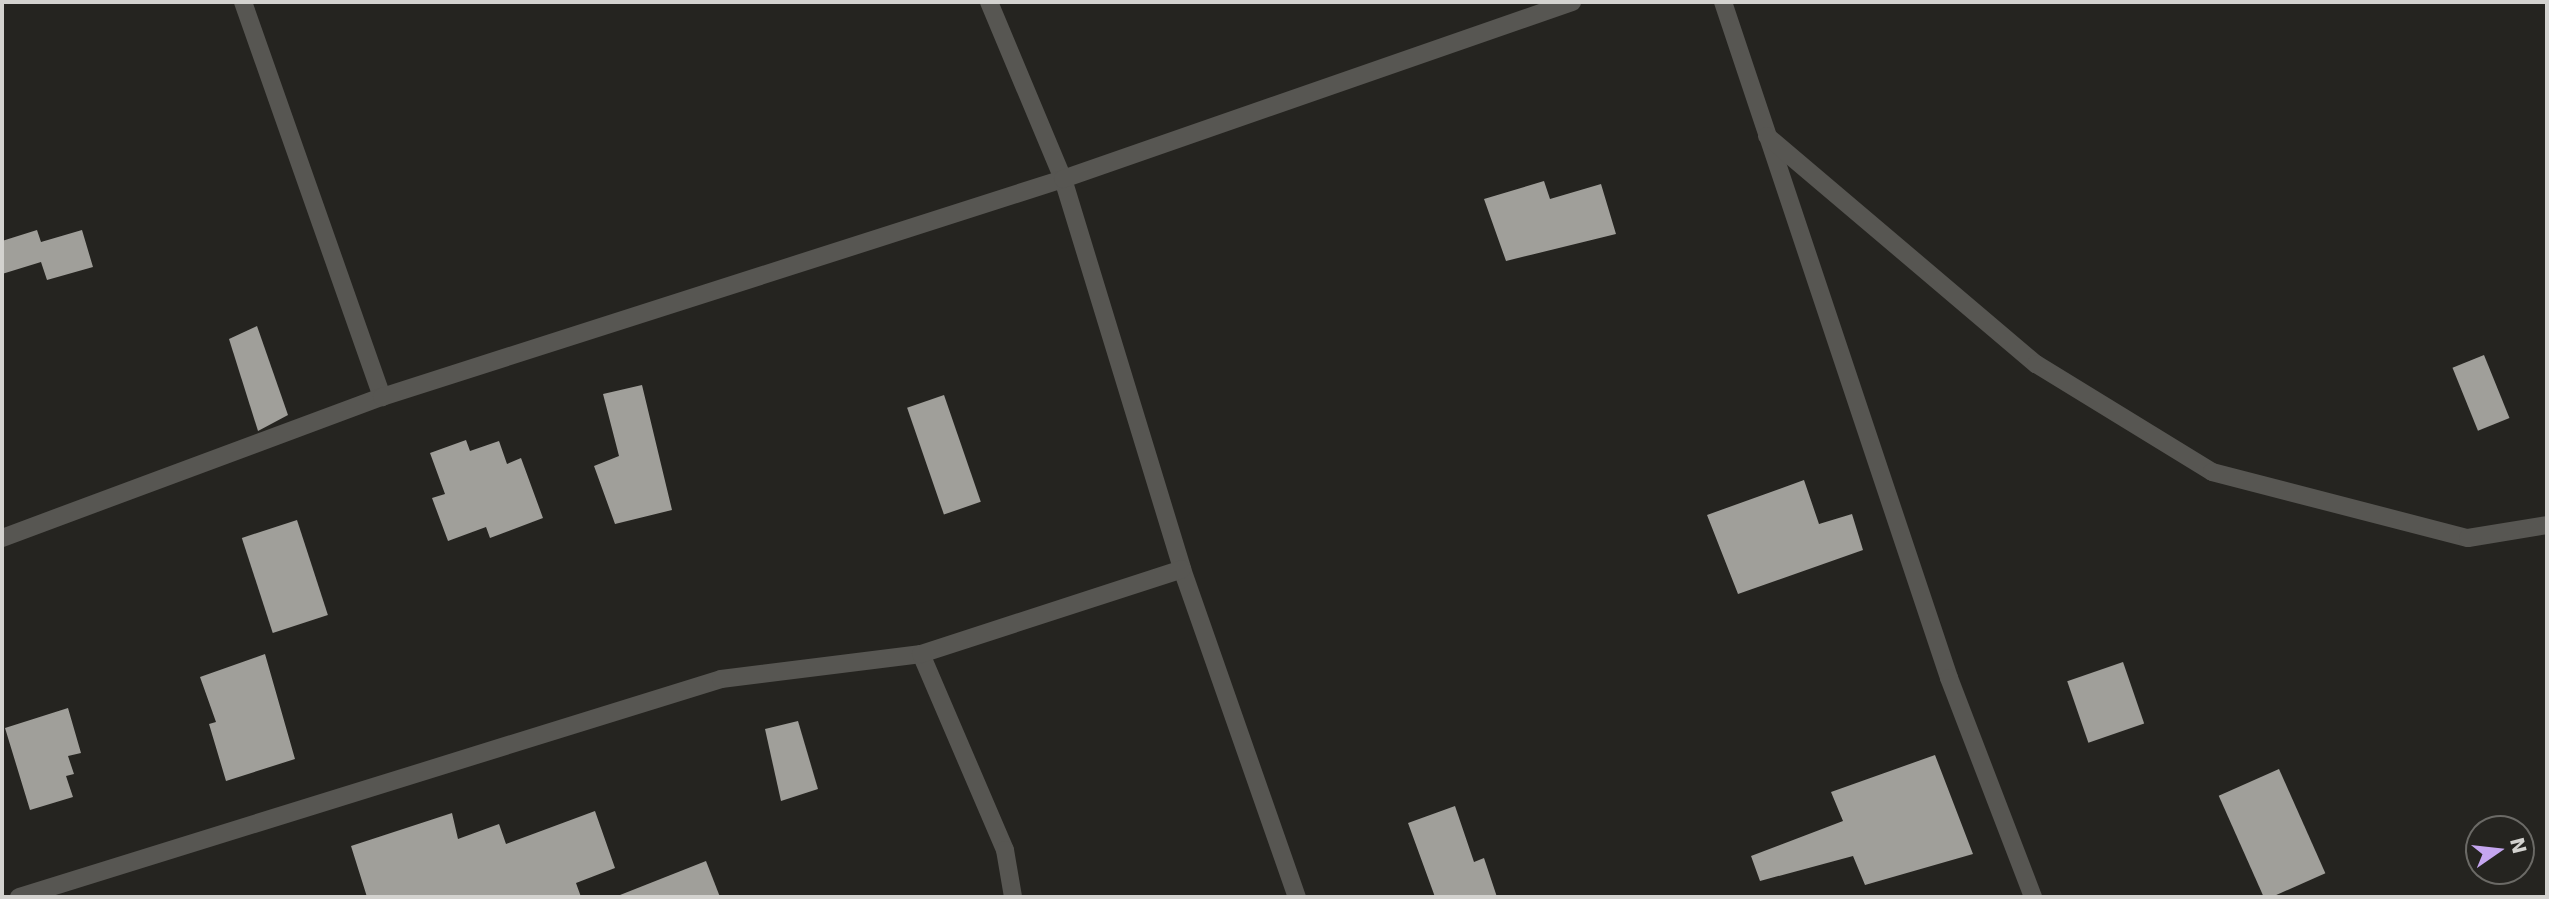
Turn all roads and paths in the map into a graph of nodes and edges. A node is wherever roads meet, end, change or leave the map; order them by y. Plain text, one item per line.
1 (243, 2) edge
2 (989, 2) edge
3 (1572, 2) edge
4 (1723, 2) edge
5 (1767, 136) junction
6 (1063, 178) junction
7 (382, 397) junction
8 (2547, 525) edge
9 (2, 538) edge
10 (1182, 569) junction
11 (921, 654) junction
12 (19, 897) edge
13 (1013, 897) edge
14 (1297, 897) edge
15 (2033, 897) edge

1 - 7 street
2 - 6 street
3 - 6 street
4 - 5 street
5 - 8 street
5 - 15 street
6 - 7 street
6 - 10 street
7 - 9 street
10 - 11 street
10 - 14 street
11 - 12 street
11 - 13 street

